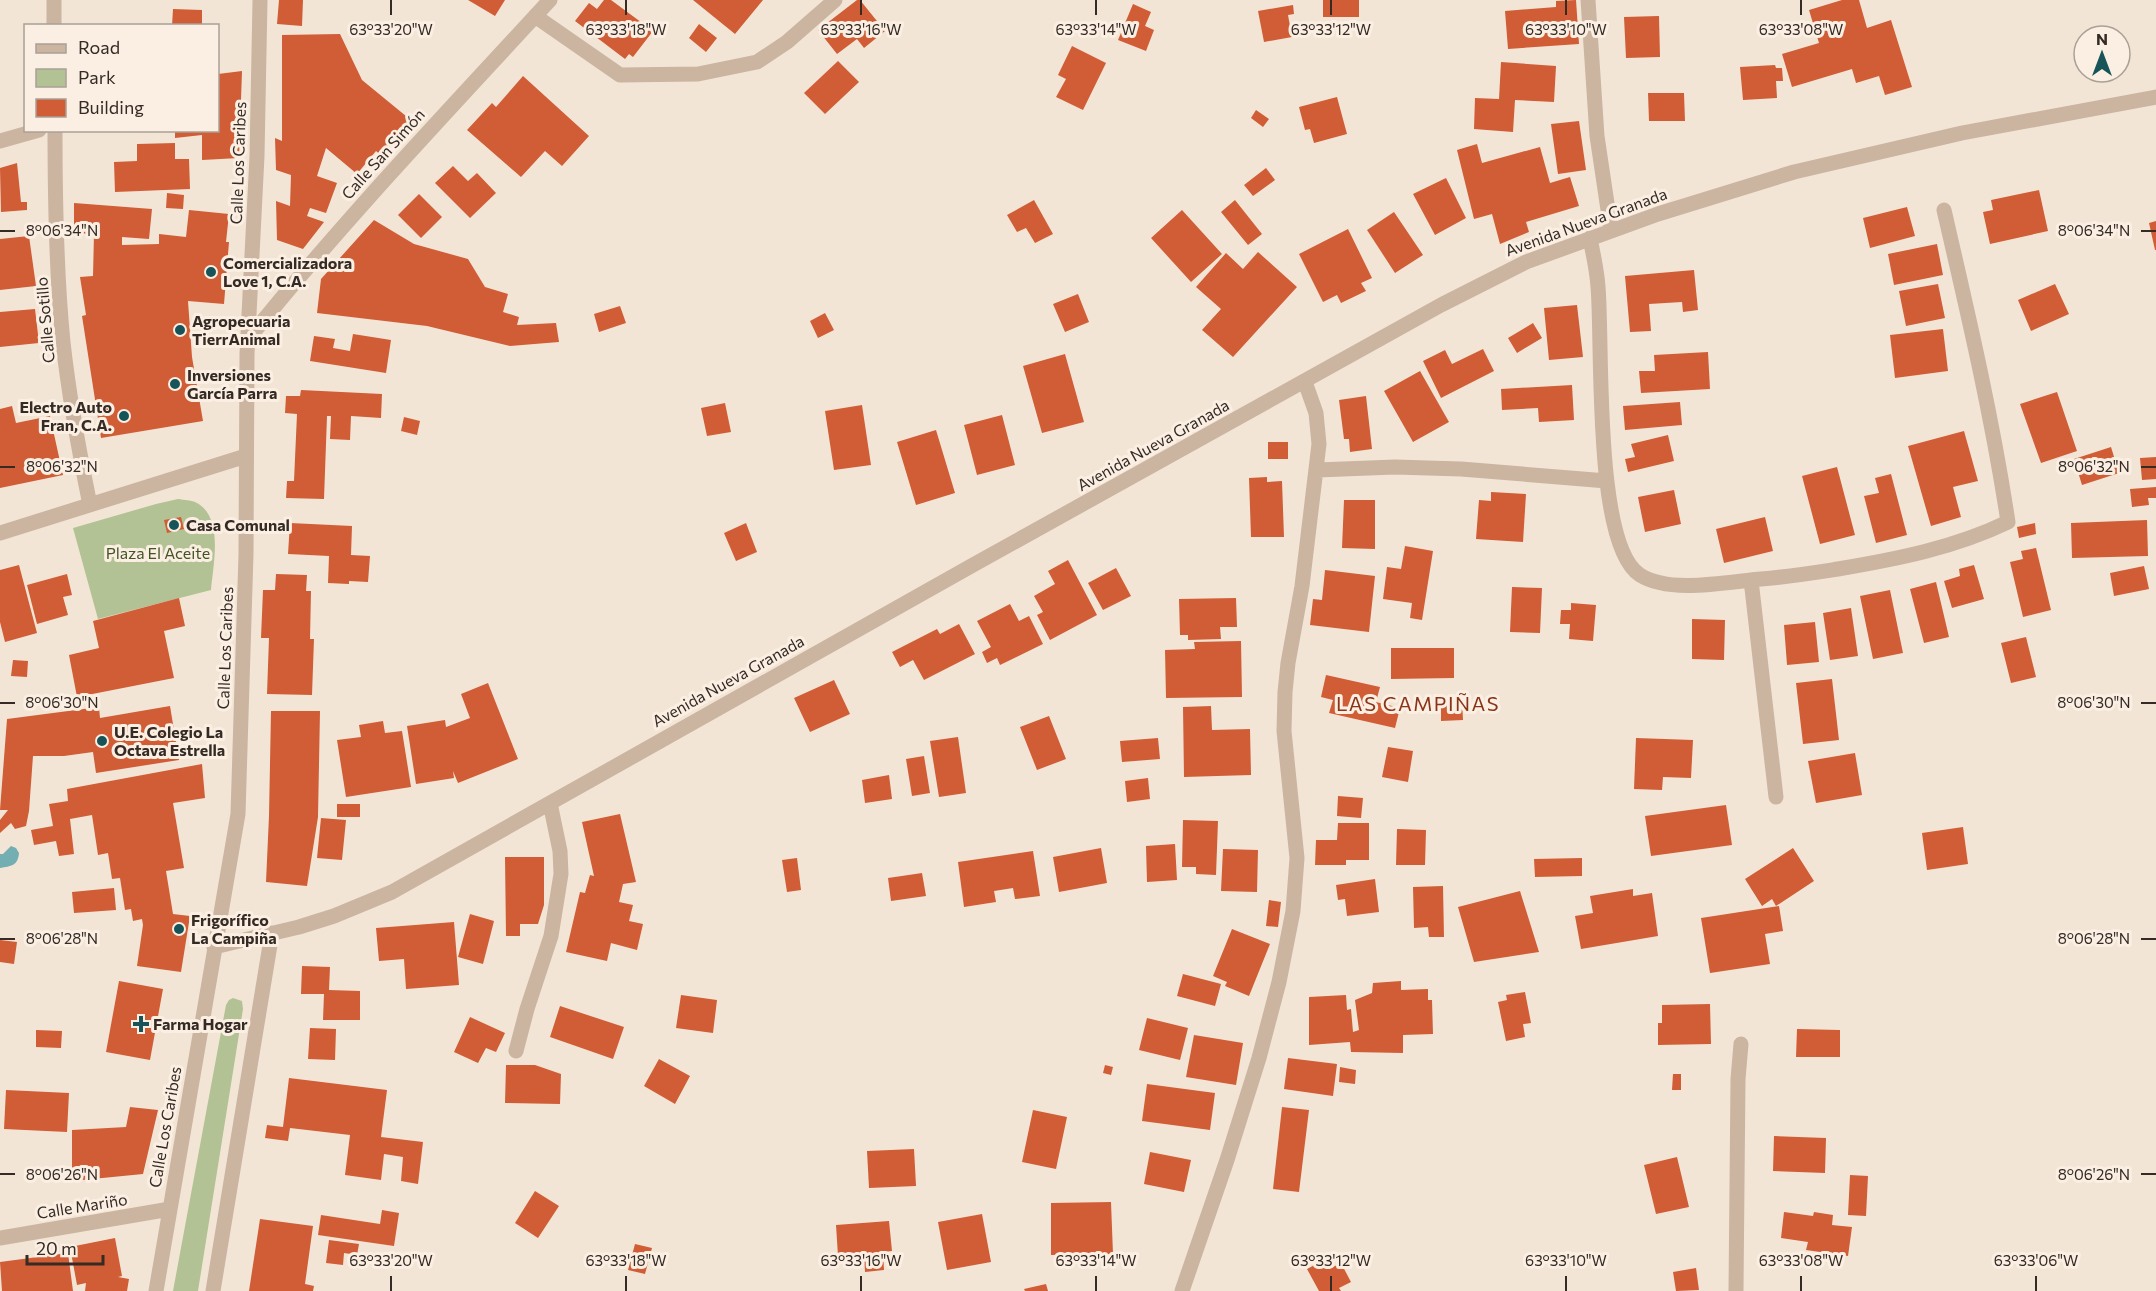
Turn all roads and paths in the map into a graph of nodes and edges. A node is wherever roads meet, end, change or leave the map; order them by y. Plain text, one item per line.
1 (54, 0) edge
2 (260, 0) edge
3 (550, 0) edge
4 (835, 0) edge
5 (1588, 0) edge
6 (536, 16) junction
7 (54, 24) edge
8 (2156, 97) edge
9 (32, 132) edge
10 (55, 132) edge
11 (0, 141) edge
12 (1944, 210) dead end
13 (1611, 230) junction
14 (1590, 238) junction
15 (249, 338) junction
16 (1305, 382) junction
17 (246, 456) junction
18 (1317, 470) junction
19 (1607, 481) junction
20 (90, 505) junction
21 (0, 533) edge
22 (1751, 580) junction
23 (1776, 797) dead end
24 (550, 803) junction
25 (272, 933) junction
26 (214, 946) junction
27 (1741, 1044) dead end
28 (516, 1051) dead end
29 (170, 1209) junction
30 (0, 1238) edge
31 (156, 1291) edge
32 (213, 1291) edge
33 (1182, 1291) edge
34 (1736, 1291) edge

1 - 7 street
2 - 15 street, Calle Los Caribes
3 - 6 street, Calle San Simón
4 - 6 street
5 - 13 street
6 - 15 street, Calle San Simón
8 - 13 street, Avenida Nueva Granada
9 - 11 street
10 - 20 street, Calle Sotillo
12 - 22 street
13 - 14 street, Avenida Nueva Granada
14 - 16 street, Avenida Nueva Granada
14 - 19 street
15 - 17 street, Calle Los Caribes
16 - 18 street
16 - 24 street, Avenida Nueva Granada
17 - 20 street
17 - 26 street, Calle Los Caribes
18 - 19 street
18 - 33 street
19 - 22 street
20 - 21 street
22 - 23 street
24 - 25 street, Avenida Nueva Granada
24 - 28 street
25 - 26 street, Avenida Nueva Granada
25 - 32 street
26 - 29 street, Calle Los Caribes
27 - 34 street
29 - 30 street, Calle Mariño
29 - 31 street, Calle Los Caribes

